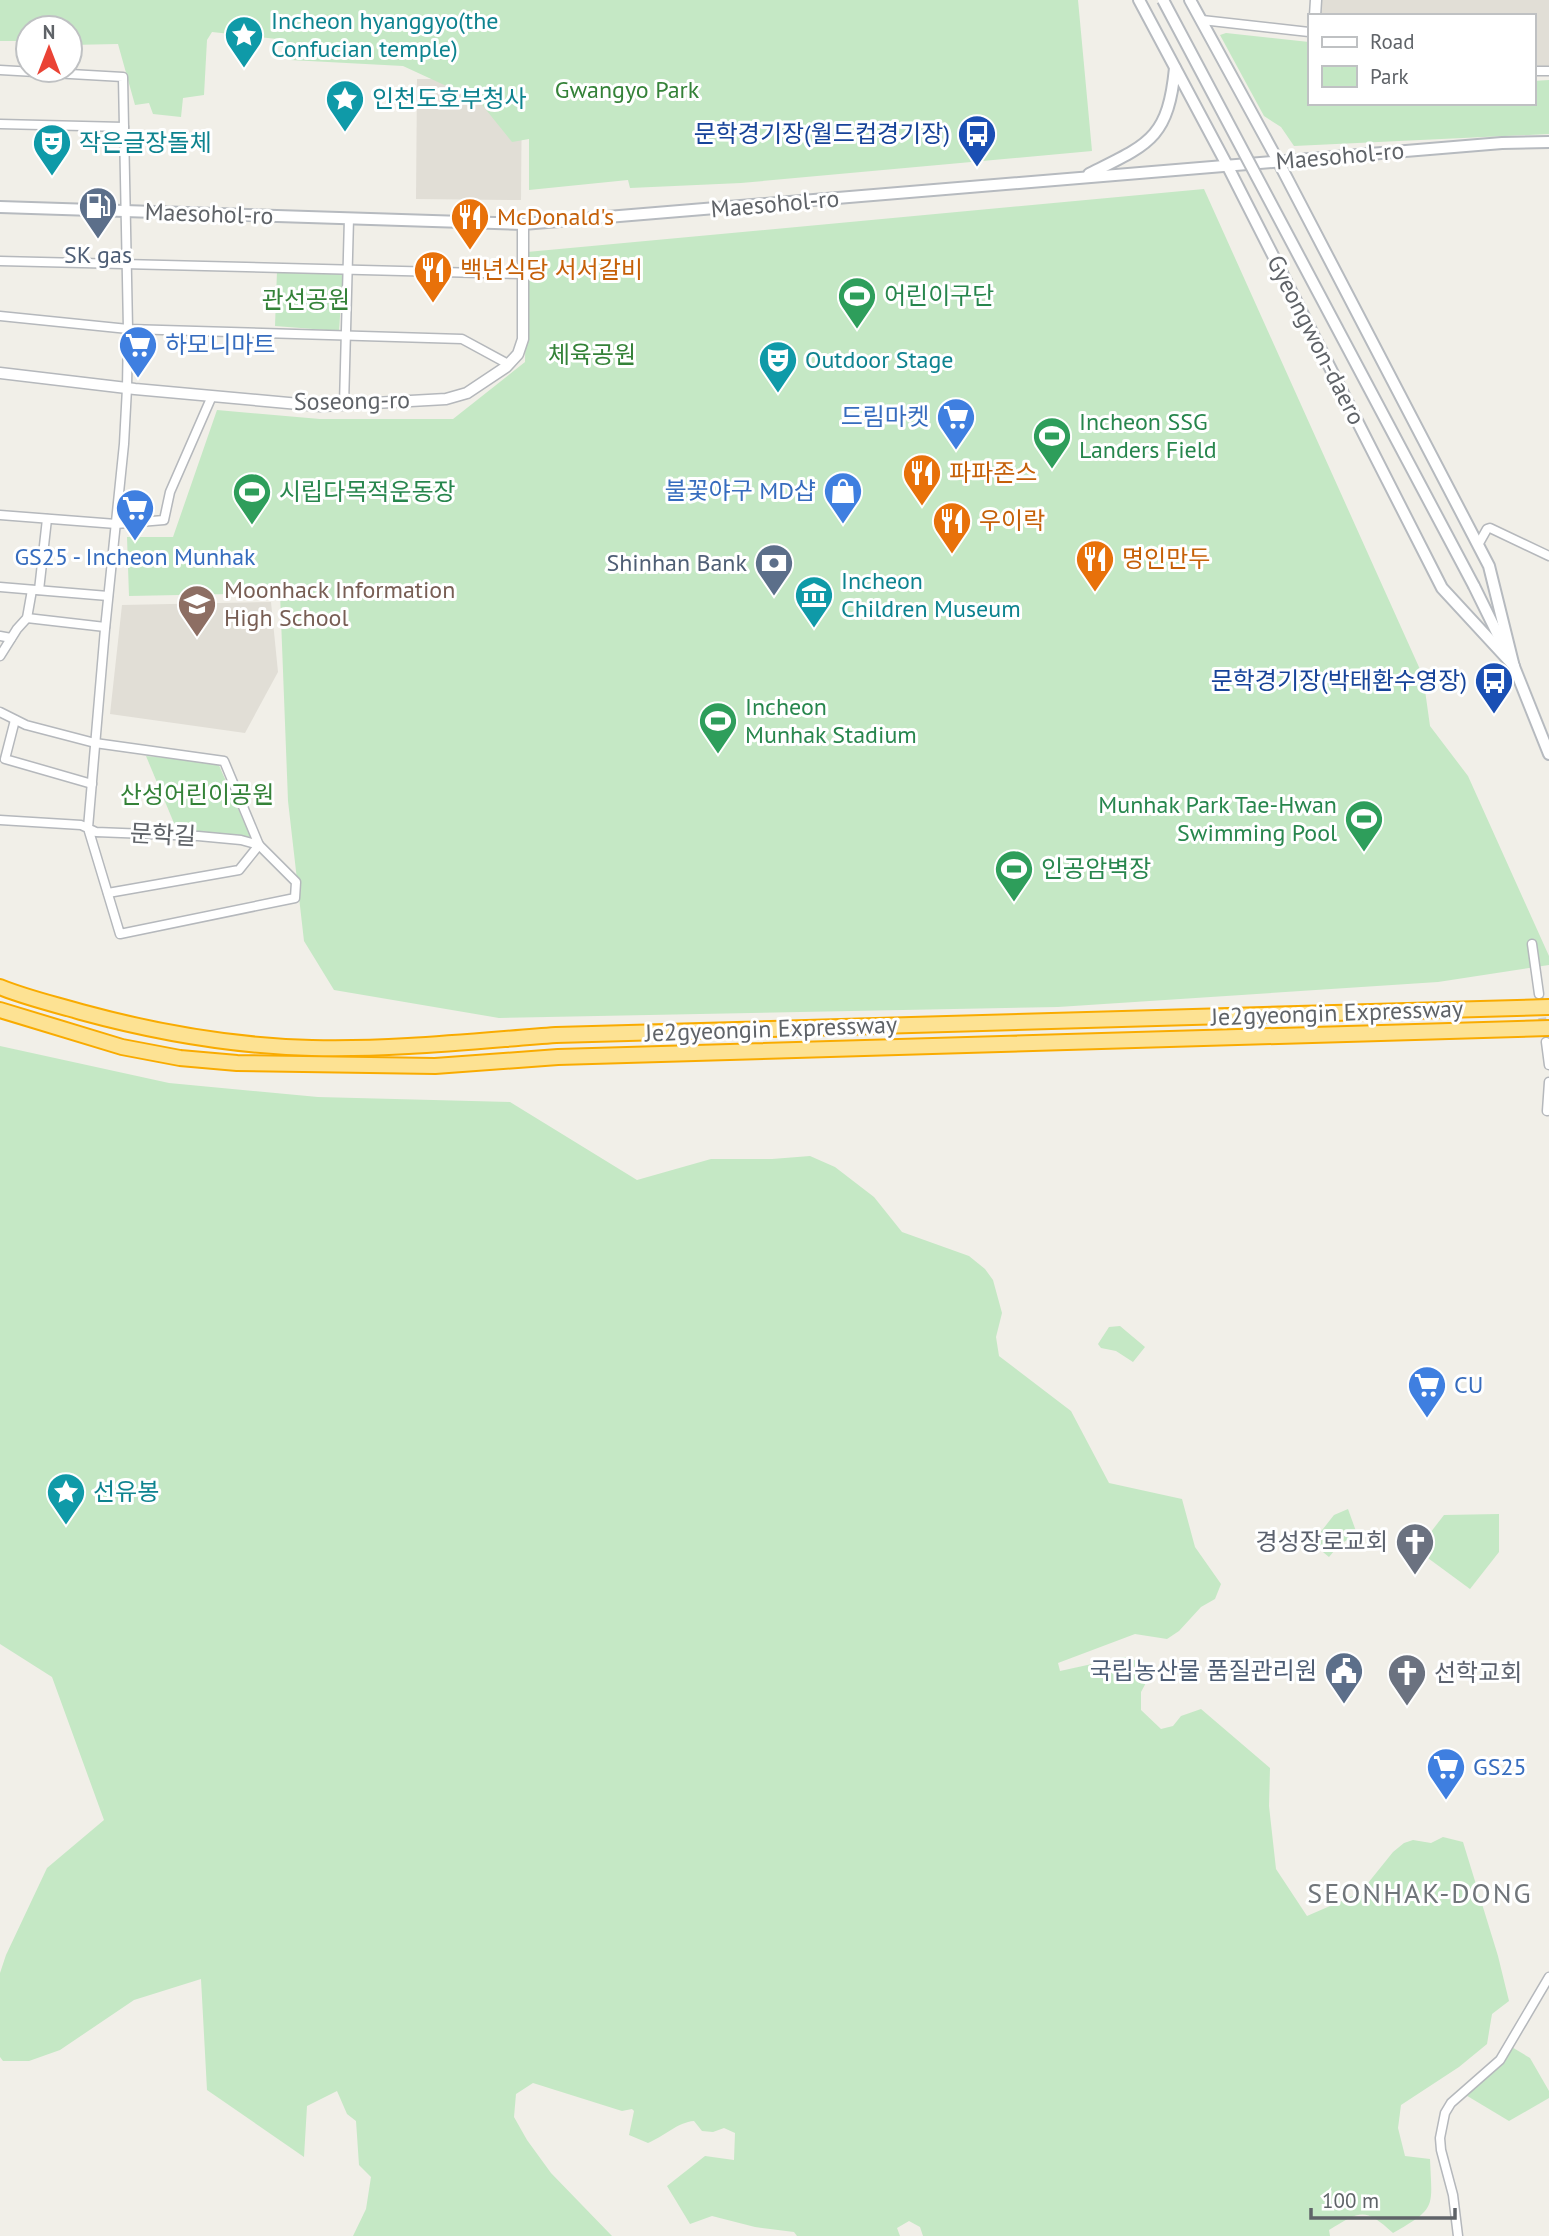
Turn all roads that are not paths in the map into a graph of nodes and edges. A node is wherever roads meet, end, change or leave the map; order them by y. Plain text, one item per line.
1 (1139, 0) edge
2 (1163, 0) edge
3 (1190, 0) edge
4 (1202, 20) junction
5 (1308, 32) edge
6 (1175, 68) junction
7 (0, 70) edge
8 (0, 124) edge
9 (124, 127) junction
10 (1549, 142) edge
11 (1278, 161) junction
12 (1227, 165) junction
13 (1083, 177) junction
14 (0, 207) edge
15 (125, 211) junction
16 (349, 218) junction
17 (523, 224) junction
18 (0, 261) edge
19 (127, 264) junction
20 (348, 270) junction
21 (523, 274) junction
22 (0, 316) edge
23 (128, 330) junction
24 (346, 336) junction
25 (508, 364) junction
26 (0, 373) edge
27 (127, 388) junction
28 (212, 396) junction
29 (344, 405) junction
30 (0, 515) edge
31 (47, 519) junction
32 (116, 524) junction
33 (1478, 545) junction
34 (1549, 556) edge
35 (0, 587) edge
36 (35, 590) junction
37 (108, 596) junction
38 (27, 618) junction
39 (105, 626) junction
40 (0, 636) edge
41 (11, 638) junction
42 (0, 656) edge
43 (1514, 666) junction
44 (0, 712) edge
45 (15, 720) junction
46 (95, 743) junction
47 (1549, 754) edge
48 (92, 784) junction
49 (0, 820) edge
50 (88, 828) junction
51 (259, 845) junction
52 (108, 893) junction
53 (1532, 944) dead end
54 (0, 987) edge
55 (1539, 994) tunnel mouth
56 (1549, 1007) edge
57 (0, 1010) edge
58 (1547, 1035) edge
59 (1549, 1065) edge
60 (1549, 1082) edge
61 (1547, 1111) dead end
62 (1549, 1977) edge
63 (1458, 2236) edge

1 - 6 main road, Gyeongwon-daero
2 - 43 main road, Gyeongwon-daero, bridge
3 - 4 main road, Gyeongwon-daero
4 - 5 street
4 - 11 main road, Gyeongwon-daero
6 - 12 main road, Gyeongwon-daero
6 - 13 main road
7 - 9 street
8 - 9 street
9 - 15 street
10 - 11 main road, Maesohol-ro
11 - 12 main road, Maesohol-ro
11 - 33 main road, Gyeongwon-daero
12 - 13 main road, Maesohol-ro
12 - 43 main road, Gyeongwon-daero
13 - 17 main road, Maesohol-ro
14 - 15 main road, Maesohol-ro
15 - 16 main road, Maesohol-ro
15 - 19 street
16 - 17 main road, Maesohol-ro
16 - 20 street
17 - 21 street, Soseong-ro
18 - 19 street
19 - 20 street
19 - 23 street
20 - 21 street
20 - 24 street
21 - 25 street, Soseong-ro
22 - 23 street
23 - 24 street
23 - 27 street
24 - 25 street
24 - 29 street
25 - 29 street, Soseong-ro
26 - 27 street, Soseong-ro
27 - 28 street, Soseong-ro
27 - 32 street
28 - 29 street, Soseong-ro
28 - 32 street
30 - 31 street
31 - 32 street
31 - 36 street
32 - 37 street
33 - 34 street
33 - 43 main road, Gyeongwon-daero
35 - 36 street
36 - 37 street
36 - 38 street
37 - 39 street
38 - 39 street
38 - 41 street
39 - 46 street
40 - 41 street
41 - 42 street
43 - 47 main road, Gyeongwon-daero
44 - 45 street
45 - 46 street
45 - 48 street
46 - 48 street
46 - 51 street
48 - 50 street
49 - 50 street, 문학길
50 - 51 street, 문학길
50 - 52 street
51 - 52 street
51 - 52 street
53 - 55 street
54 - 56 highway, Je2gyeongin Expressway
57 - 58 highway, Je2gyeongin Expressway
58 - 59 street
60 - 61 street
62 - 63 street

